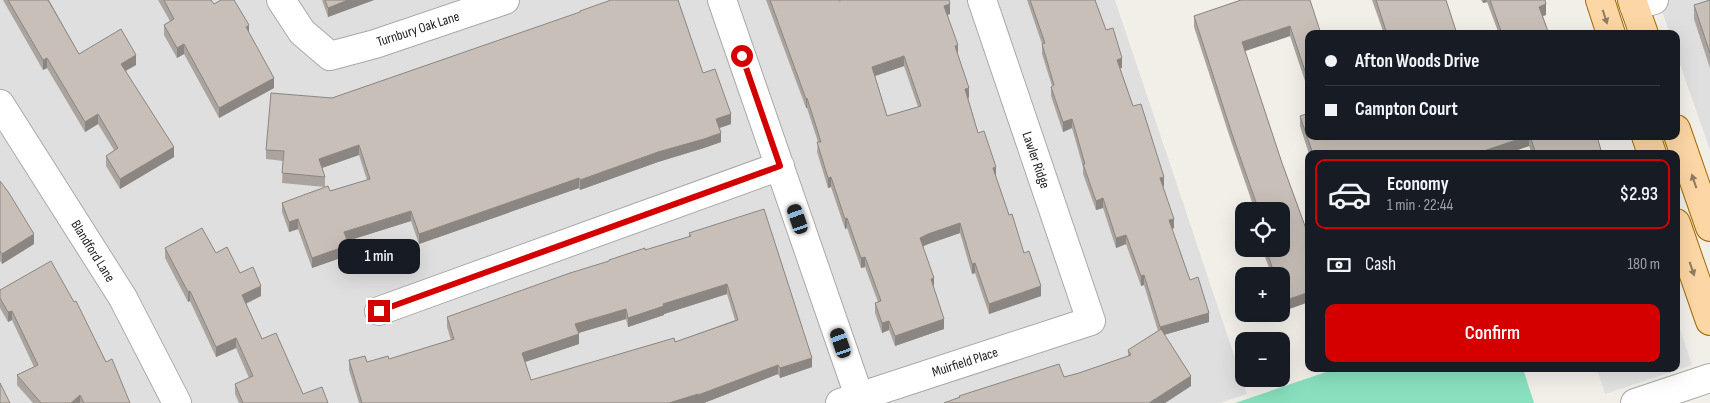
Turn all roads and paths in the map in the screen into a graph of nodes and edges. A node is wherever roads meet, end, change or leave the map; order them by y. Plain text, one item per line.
1 (281, 0) edge
2 (505, 0) edge
3 (722, 0) edge
4 (982, 0) edge
5 (1600, 0) edge
6 (1640, 2) edge
7 (1610, 30) edge
8 (1644, 30) edge
9 (0, 104) edge
10 (1680, 140) edge
11 (780, 166) junction
12 (1709, 221) edge
13 (1680, 235) edge
14 (379, 311) dead end
15 (1091, 321) joint
16 (1710, 322) edge
17 (1710, 378) edge
18 (850, 399) edge
19 (177, 403) edge
20 (1635, 403) edge

1 - 2 street, Turnbury Oak Lane
3 - 11 street
4 - 15 street, Lawler Ridge
5 -> 7 main road
6 - 8 main road
9 - 19 street, Blandford Lane
12 -> 10 main road
11 - 14 street
11 - 18 street
13 -> 16 main road
15 - 18 street, Muirfield Place
17 - 20 street

